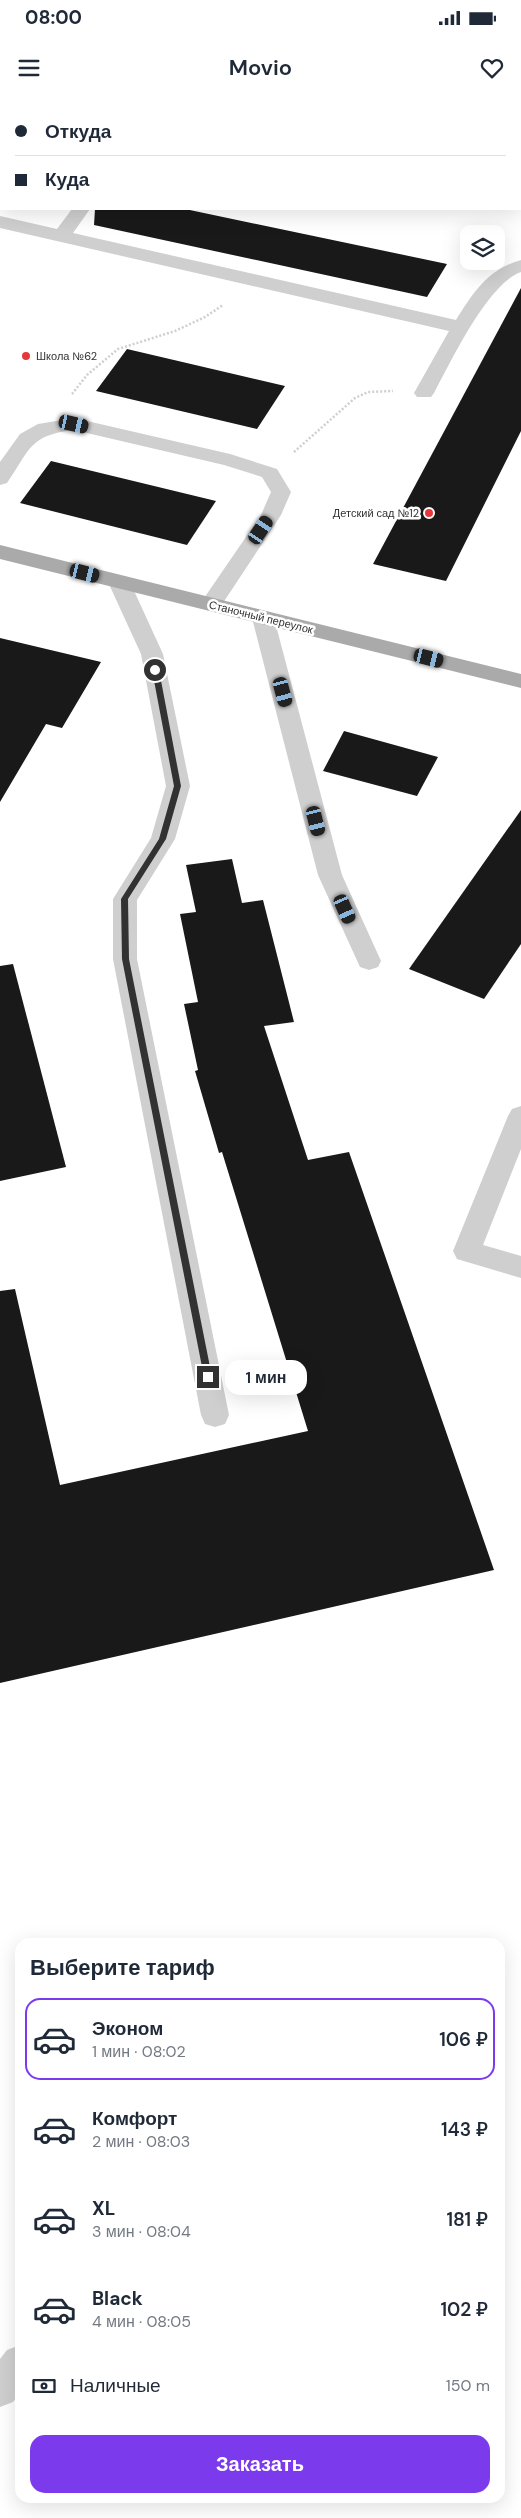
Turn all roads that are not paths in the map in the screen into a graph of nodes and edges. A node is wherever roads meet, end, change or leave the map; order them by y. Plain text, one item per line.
1 (79, 210) edge
2 (0, 222) edge
3 (62, 234) junction
4 (521, 266) edge
5 (460, 327) junction
6 (424, 393) road end
7 (0, 479) edge
8 (0, 552) edge
9 (119, 582) junction
10 (211, 604) junction
11 (263, 618) junction
12 (521, 681) edge
13 (369, 961) dead end
14 (521, 1116) edge
15 (521, 1267) edge
16 (215, 1415) dead end
17 (15, 2370) edge
18 (0, 2390) edge

1 - 3 lane
2 - 3 lane
3 - 5 lane
4 - 5 lane
5 - 6 lane
7 - 10 lane
8 - 9 main road, Станочный переулок
9 - 10 main road, Станочный переулок
9 - 16 lane
10 - 11 main road, Станочный переулок
11 - 12 main road, Станочный переулок
11 - 13 lane
14 - 15 lane
17 - 18 lane

